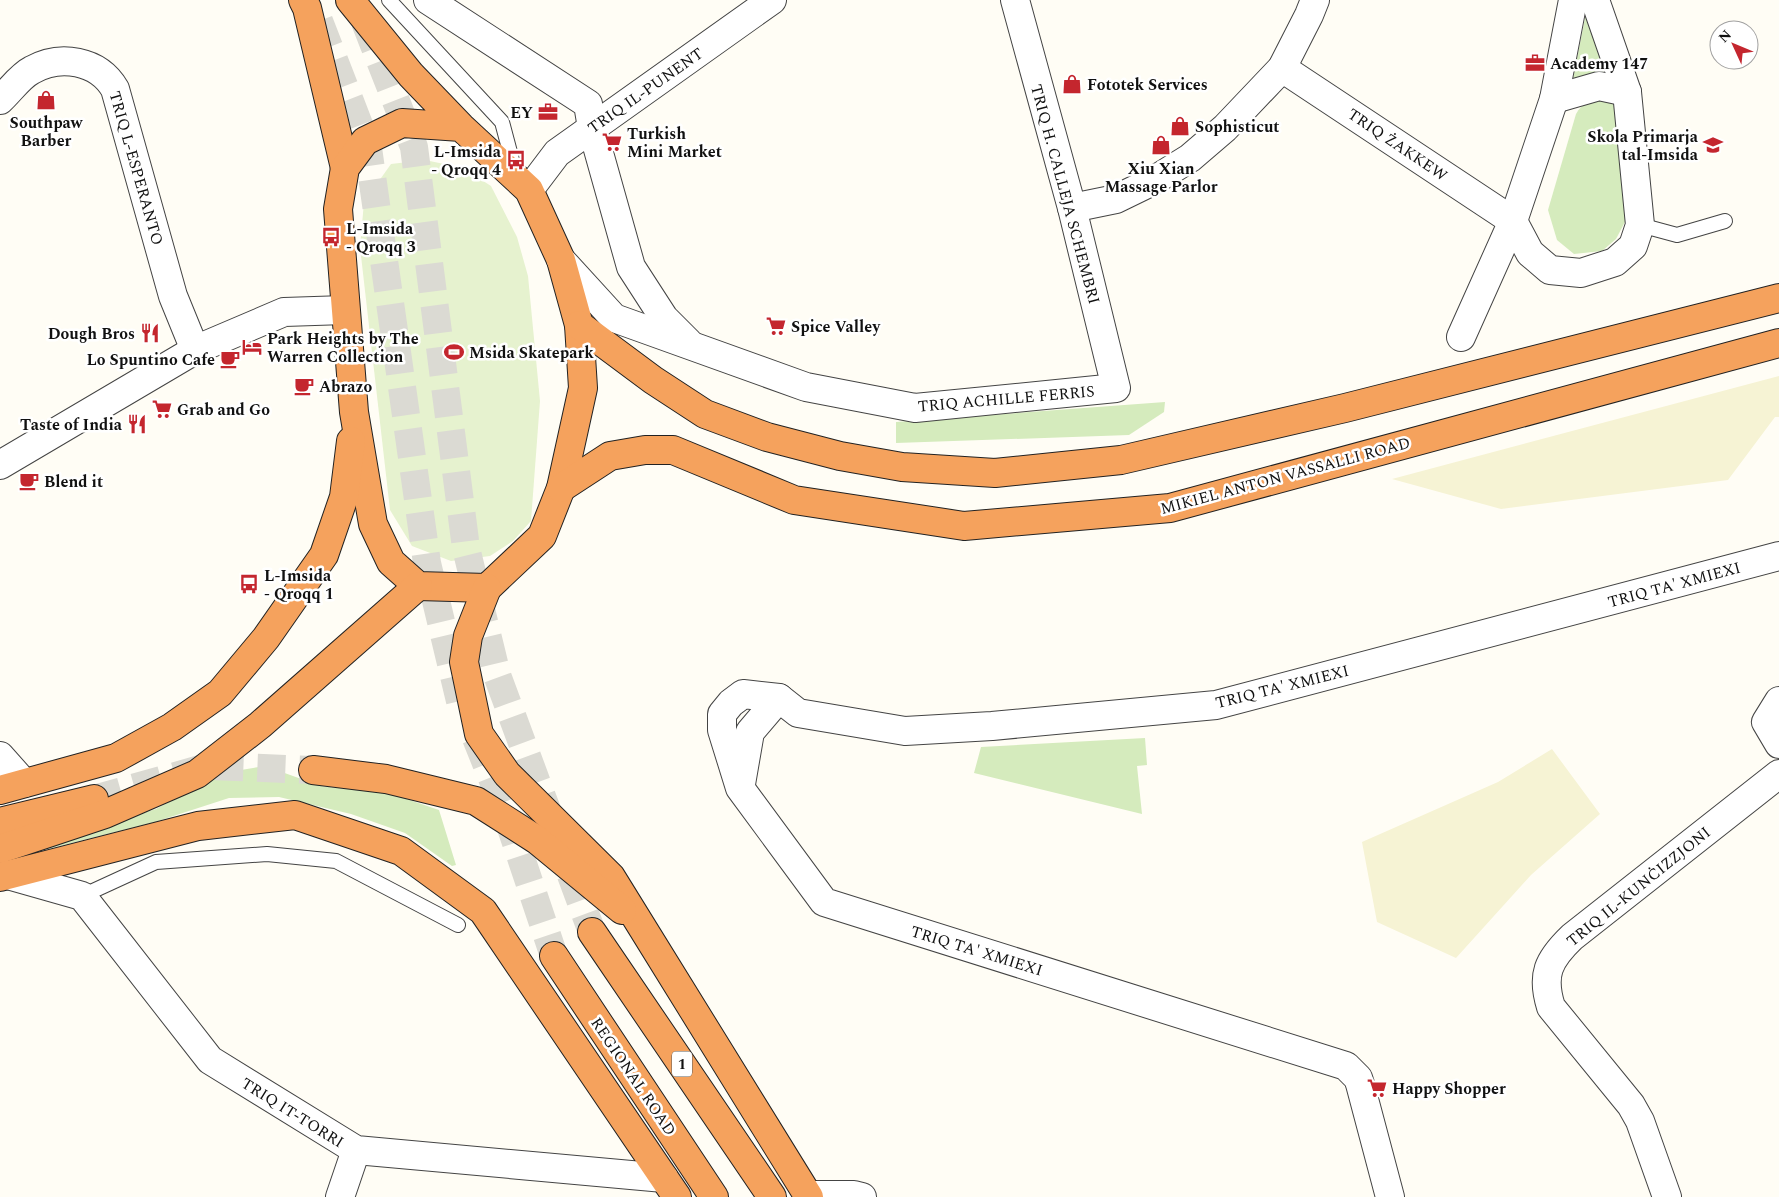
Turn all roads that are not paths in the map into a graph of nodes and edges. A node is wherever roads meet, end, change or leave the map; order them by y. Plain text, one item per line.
1 (303, 0) edge
2 (350, 0) edge
3 (389, 0) edge
4 (428, 0) edge
5 (772, 0) edge
6 (1014, 0) edge
7 (1315, 0) edge
8 (1572, 0) edge
9 (1595, 0) edge
10 (1282, 68) junction
11 (1627, 92) junction
12 (1554, 99) junction
13 (0, 100) edge
14 (461, 127) junction
15 (592, 128) junction
16 (345, 168) junction
17 (523, 185) junction
18 (1072, 208) junction
19 (1514, 221) junction
20 (1725, 221) dead end
21 (1640, 225) junction
22 (561, 260) junction
23 (1779, 298) edge
24 (345, 310) junction
25 (580, 325) junction
26 (1461, 337) dead end
27 (1779, 343) edge
28 (694, 347) junction
29 (195, 350) junction
30 (1116, 388) joint
31 (354, 412) junction
32 (0, 465) edge
33 (561, 488) junction
34 (1779, 556) edge
35 (418, 586) junction
36 (487, 588) junction
37 (1779, 701) edge
38 (1779, 744) edge
39 (0, 756) edge
40 (313, 770) tunnel mouth
41 (1779, 774) edge
42 (12, 787) edge
43 (94, 799) tunnel mouth
44 (0, 822) edge
45 (0, 849) edge
46 (4, 876) edge
47 (82, 896) junction
48 (458, 925) dead end
49 (641, 926) junction
50 (592, 932) tunnel mouth
51 (554, 956) tunnel mouth
52 (356, 1150) junction
53 (671, 1188) edge
54 (809, 1196) edge
55 (857, 1196) edge
56 (340, 1197) edge
57 (714, 1197) edge
58 (772, 1197) edge
59 (1390, 1197) edge
60 (1667, 1197) edge

1 - 16 highway
2 - 14 highway
3 - 17 lane
4 - 15 street, TRIQ ACHILLE FERRIS
5 - 15 street, TRIQ IL-PUNENT
6 - 18 street, TRIQ H. CALLEJA SCHEMBRI
7 - 10 street
8 - 12 street
9 - 11 street
10 - 18 street
10 - 19 street, TRIQ ŻAKKEW
11 - 12 street
11 - 21 street
12 - 19 street
13 - 29 street, TRIQ L-ESPERANTO
14 - 16 highway
14 - 17 highway
15 - 17 street, TRIQ IL-PUNENT
15 - 28 street, TRIQ ACHILLE FERRIS
16 - 24 highway
17 - 22 highway
18 - 30 street, TRIQ H. CALLEJA SCHEMBRI
19 - 21 street
19 - 26 street
20 - 21 lane
22 - 25 highway
22 - 28 street, TRIQ ACHILLE FERRIS
23 - 25 highway
24 - 29 street
24 - 31 highway
25 - 33 highway
27 - 33 highway, MIKIEL ANTON VASSALLI ROAD
28 - 30 street, TRIQ ACHILLE FERRIS
29 - 32 street
31 - 35 highway
31 - 42 highway
33 - 36 highway
34 - 59 street, TRIQ TA' XMIEXI
35 - 36 highway
35 - 45 highway
36 - 49 highway
37 - 38 street
39 - 42 street
40 - 49 highway
41 - 60 street, TRIQ IL-KUNĊIZZJONI
43 - 44 highway
46 - 47 street
46 - 53 highway
47 - 48 lane
47 - 52 street, TRIQ IT-TORRI
49 - 54 highway
50 - 58 highway, 1
51 - 57 highway, REGIONAL ROAD
52 - 53 street, TRIQ IT-TORRI
52 - 56 street
54 - 55 street

